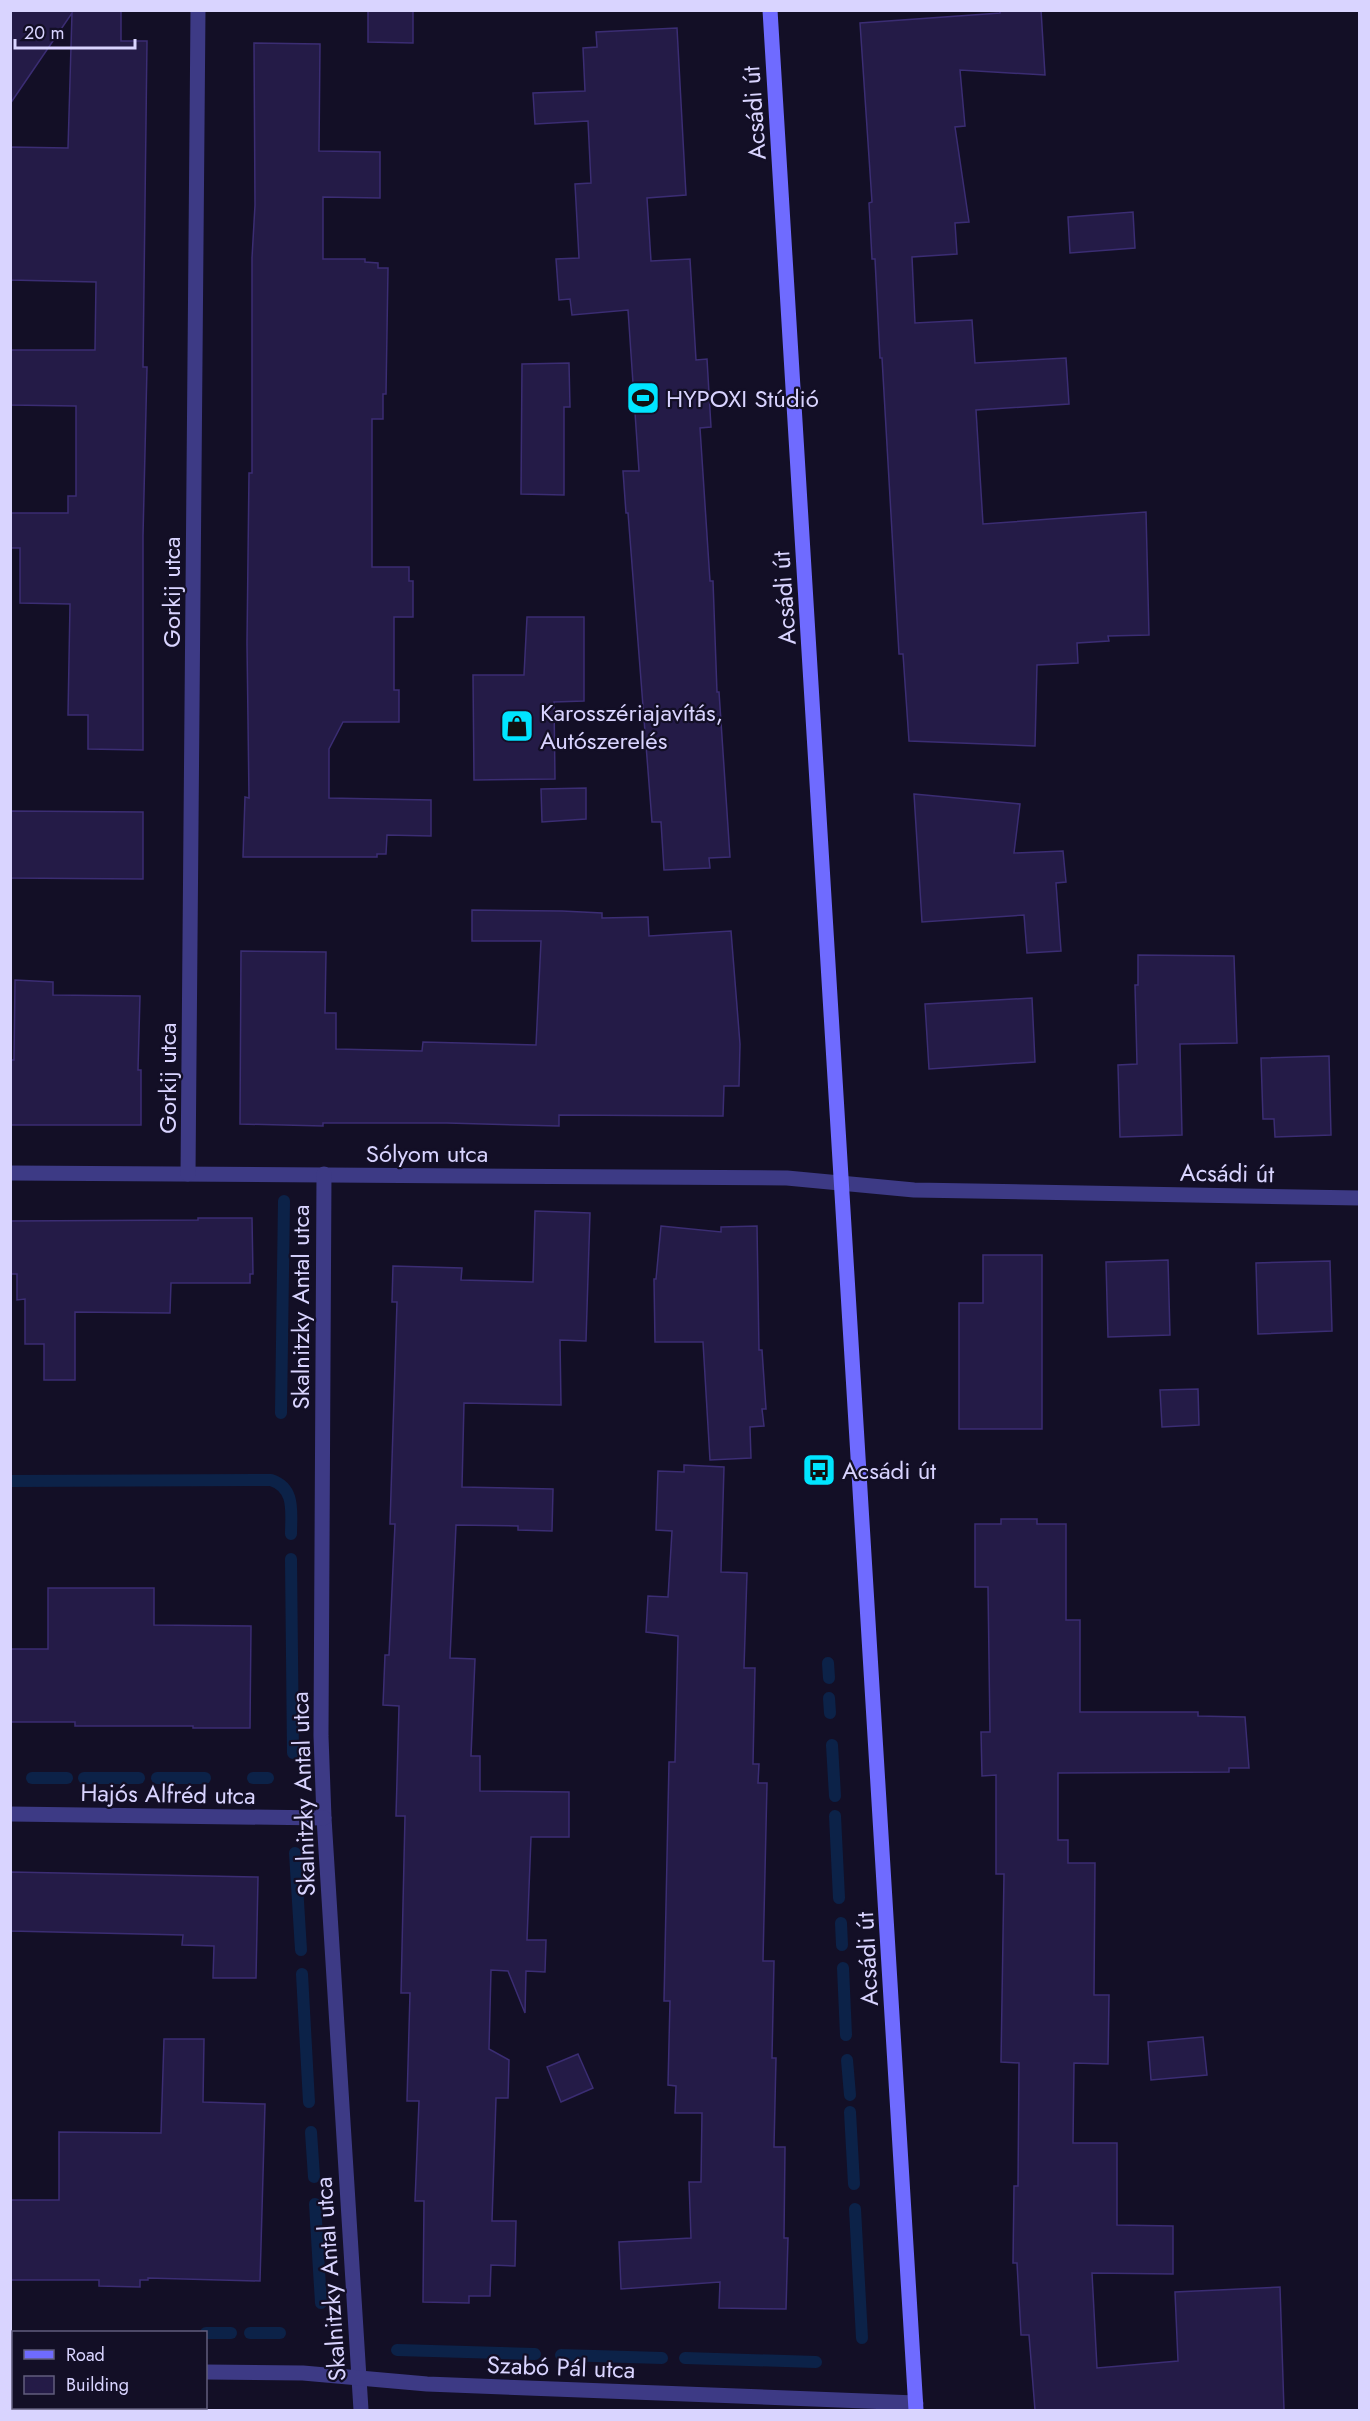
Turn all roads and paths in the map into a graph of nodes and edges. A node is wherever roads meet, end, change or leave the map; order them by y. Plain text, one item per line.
1 (198, 10) edge
2 (770, 10) edge
3 (10, 1173) edge
4 (188, 1174) junction
5 (324, 1174) junction
6 (843, 1182) junction
7 (1359, 1198) edge
8 (10, 1814) edge
9 (324, 1818) junction
10 (207, 2372) edge
11 (358, 2378) junction
12 (916, 2407) edge
13 (361, 2410) edge

1 - 4 street, Gorkij utca
2 - 6 main road, Acsádi út
3 - 4 street, Sólyom utca
4 - 5 street, Sólyom utca
5 - 6 street, Sólyom utca
5 - 9 street, Skalnitzky Antal utca
6 - 7 street, Acsádi út
6 - 12 main road, Acsádi út
8 - 9 street, Hajós Alfréd utca
9 - 11 street, Skalnitzky Antal utca
10 - 11 street, Szabó Pál utca
11 - 12 street, Szabó Pál utca
11 - 13 street, Skalnitzky Antal utca

